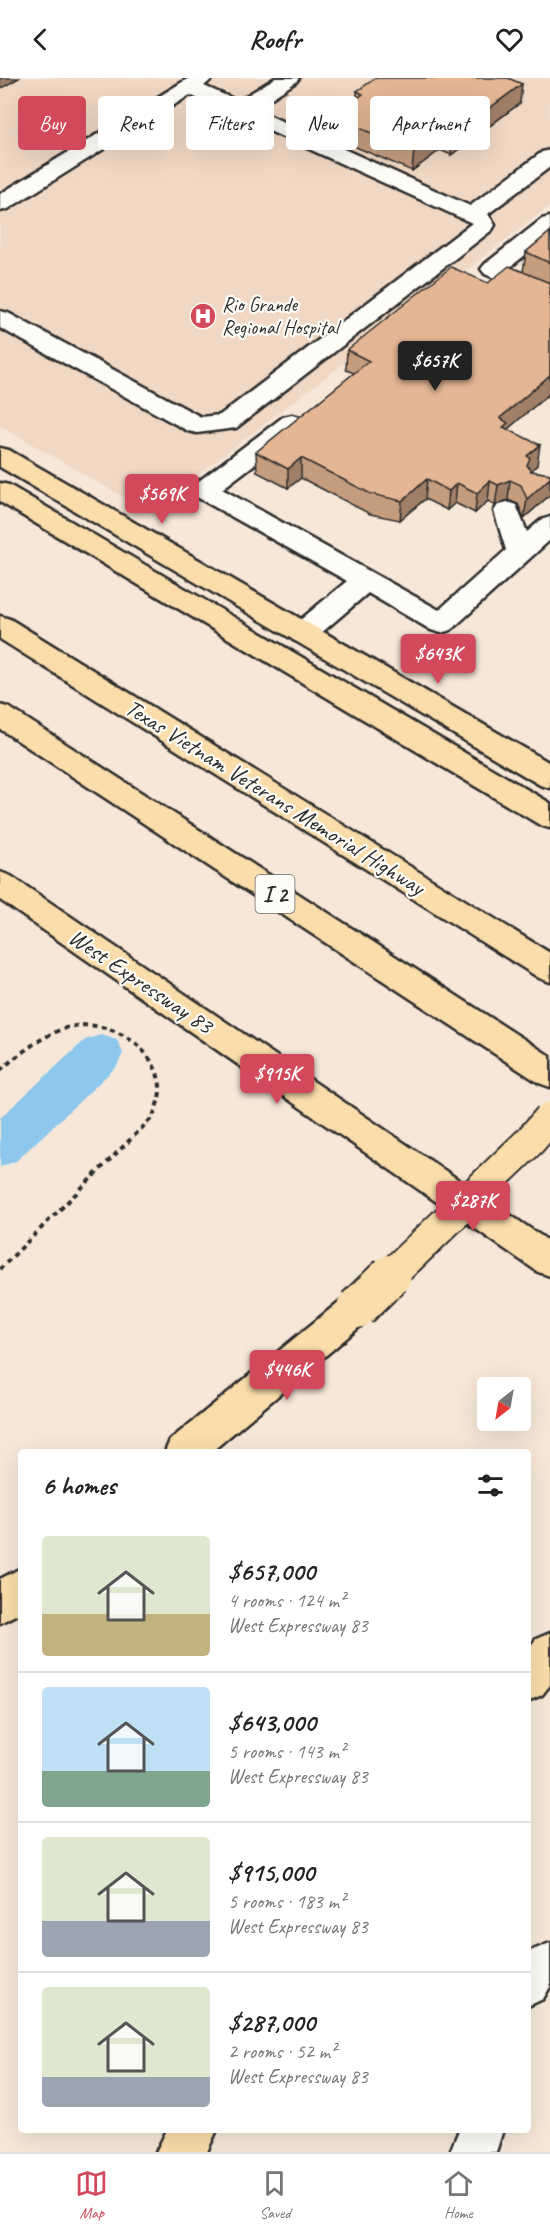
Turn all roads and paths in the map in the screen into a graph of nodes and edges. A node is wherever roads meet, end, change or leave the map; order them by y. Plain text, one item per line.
1 (289, 78) edge
2 (196, 82) edge
3 (218, 96) edge
4 (261, 96) edge
5 (274, 126) edge
6 (550, 157) edge
7 (0, 204) edge
8 (472, 215) junction
9 (550, 224) edge
10 (482, 286) edge
11 (550, 295) edge
12 (0, 318) edge
13 (550, 318) edge
14 (292, 423) edge
15 (0, 456) edge
16 (0, 491) edge
17 (507, 511) dead end
18 (550, 526) edge
19 (519, 553) junction
20 (366, 580) junction
21 (0, 626) edge
22 (303, 633) junction
23 (0, 715) edge
24 (550, 777) edge
25 (550, 817) edge
26 (0, 884) edge
27 (550, 969) edge
28 (0, 1070) edge
29 (550, 1073) edge
30 (550, 1118) edge
31 (550, 1261) edge
32 (0, 1269) edge
33 (187, 1449) edge
34 (18, 1589) edge
35 (0, 1604) edge
36 (550, 1653) edge
37 (531, 1677) edge
38 (550, 1965) edge
39 (531, 1978) edge
40 (193, 2133) edge
41 (480, 2133) edge
42 (179, 2152) edge
43 (473, 2152) edge

1 - 4 lane
2 - 3 lane
2 - 7 lane
5 - 8 lane
6 - 8 lane
8 - 12 lane
9 - 11 lane
10 - 13 lane
14 - 20 lane
15 - 22 main road
16 - 25 main road
17 - 19 lane
18 - 19 lane
19 - 20 lane
20 - 22 lane
21 - 27 main road, Texas Vietnam Veterans Memorial Highway
22 - 24 main road
23 - 29 main road, I 2
26 - 31 main road, West Expressway 83
28 - 32 path
30 - 33 main road, bridge
34 - 35 main road
36 - 37 main road
38 - 39 lane
40 - 42 main road
41 - 43 lane

